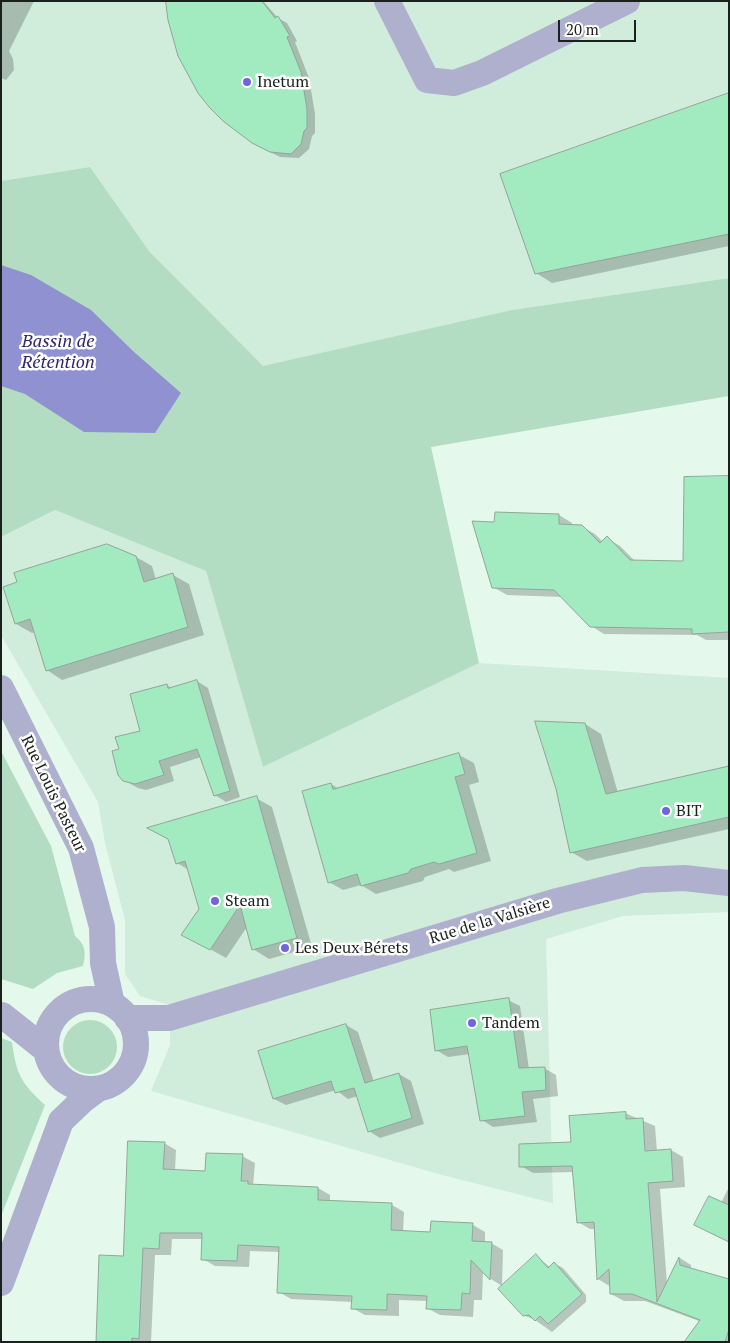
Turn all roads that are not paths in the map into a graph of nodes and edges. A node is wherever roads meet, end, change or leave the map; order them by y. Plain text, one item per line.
1 (387, 1) edge
2 (627, 1) edge
3 (1, 688) edge
4 (729, 883) edge
5 (103, 963) junction
6 (62, 1011) junction
7 (120, 1011) junction
8 (2, 1015) edge
9 (169, 1018) junction
10 (134, 1056) junction
11 (50, 1061) junction
12 (98, 1089) junction
13 (61, 1121) junction
14 (1, 1283) edge

1 - 2 street
3 - 5 street, Rue Louis Pasteur
4 - 9 street, Rue de la Valsière
5 - 6 street
5 - 7 street, Rue Louis Pasteur
6 - 7 street
6 - 8 street
6 - 11 street
7 - 9 street, Rue de la Valsière
7 - 10 street
8 - 11 street
9 - 10 street
10 - 12 street
11 - 12 street
11 - 13 street
12 - 13 street
13 - 14 street

